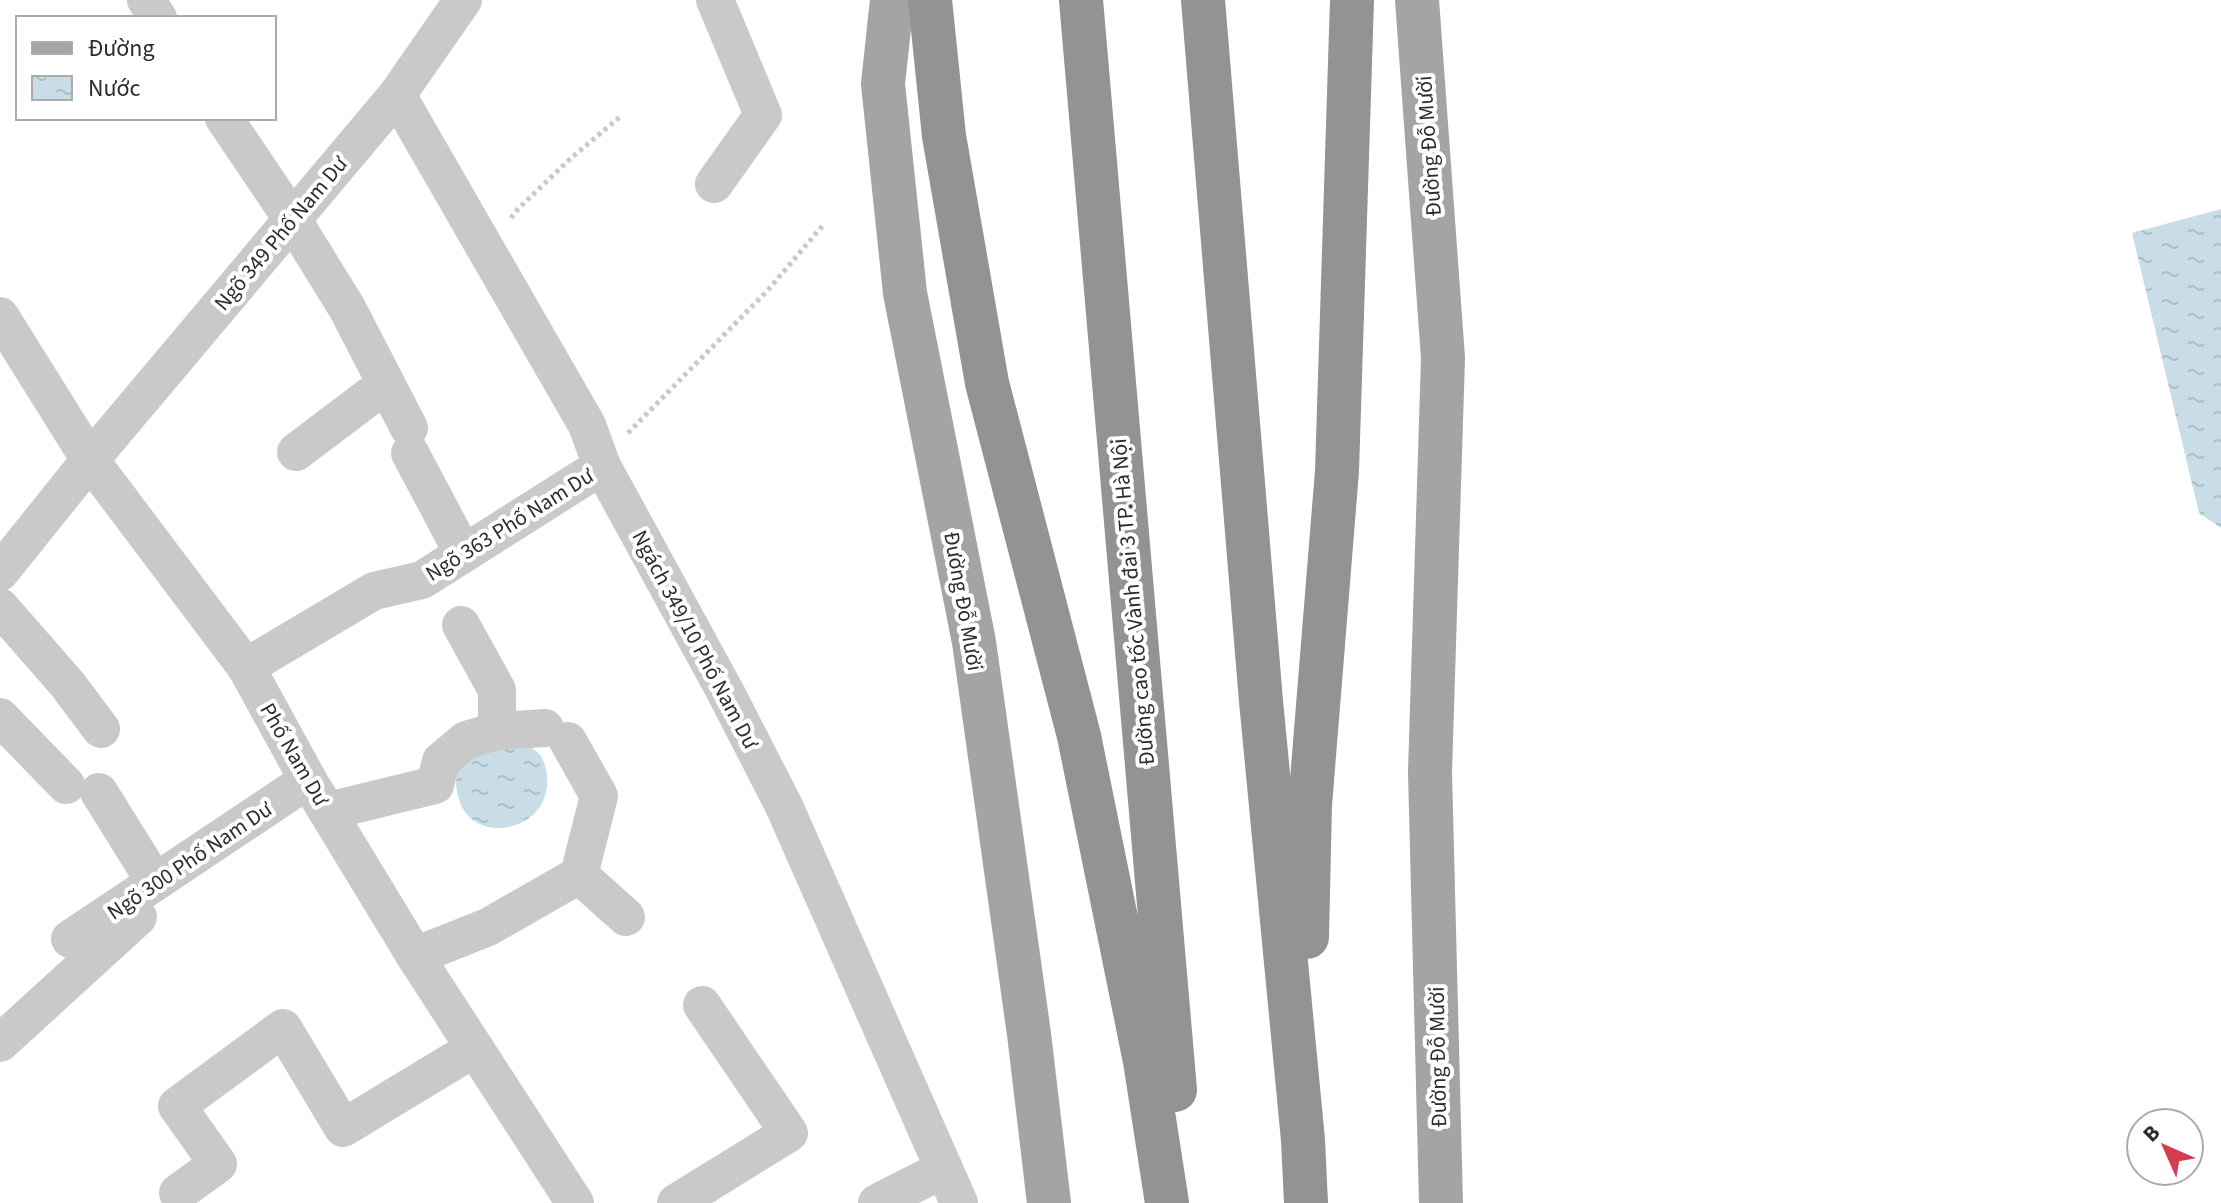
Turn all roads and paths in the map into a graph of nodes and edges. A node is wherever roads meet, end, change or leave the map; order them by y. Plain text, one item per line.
1 (463, 0) edge
2 (715, 0) edge
3 (892, 0) edge
4 (930, 0) edge
5 (1081, 0) edge
6 (1203, 0) edge
7 (1352, 0) edge
8 (1417, 0) edge
9 (397, 95) junction
10 (621, 116) dead end
11 (225, 120) edge
12 (714, 184) dead end
13 (292, 219) junction
14 (824, 224) dead end
15 (487, 251) junction
16 (0, 316) edge
17 (386, 384) junction
18 (296, 452) dead end
19 (599, 458) junction
20 (90, 460) junction
21 (463, 553) junction
22 (0, 572) edge
23 (0, 607) edge
24 (461, 625) dead end
25 (246, 667) junction
26 (0, 717) edge
27 (101, 729) dead end
28 (497, 731) junction
29 (318, 796) junction
30 (579, 875) junction
31 (158, 889) junction
32 (626, 917) dead end
33 (70, 939) dead end
34 (415, 956) junction
35 (702, 1005) dead end
36 (0, 1043) edge
37 (475, 1048) junction
38 (1303, 1140) junction
39 (944, 1169) junction
40 (178, 1193) dead end
41 (575, 1203) edge
42 (676, 1203) edge
43 (877, 1203) edge
44 (959, 1203) edge
45 (1049, 1203) edge
46 (1167, 1203) edge
47 (1185, 1203) edge
48 (1306, 1203) edge
49 (1441, 1203) edge

1 - 9 street, Ngõ 349 Phố Nam Dư
2 - 12 street
3 - 45 main road, Đường Đỗ Mười
4 - 46 highway
5 - 47 highway, Đường cao tốc Vành đai 3 TP. Hà Nội
6 - 38 highway
7 - 38 highway
8 - 49 main road, Đường Đỗ Mười
9 - 13 street, Ngõ 349 Phố Nam Dư
9 - 15 street, Ngách 349/10 Phố Nam Dư
10 - 15 path
11 - 13 street
13 - 17 street
13 - 20 street, Ngõ 349 Phố Nam Dư
14 - 19 path
15 - 19 street, Ngách 349/10 Phố Nam Dư
16 - 20 street, Phố Nam Dư
17 - 18 street
17 - 21 street
19 - 21 street, Ngõ 363 Phố Nam Dư
19 - 39 street, Ngách 349/10 Phố Nam Dư
20 - 22 street, Ngõ 349 Phố Nam Dư
20 - 25 street, Phố Nam Dư
21 - 25 street, Ngõ 363 Phố Nam Dư
23 - 27 street
24 - 28 street
25 - 29 street, Phố Nam Dư
26 - 31 street
28 - 29 street
28 - 30 street
29 - 31 street, Ngõ 300 Phố Nam Dư
29 - 34 street, Phố Nam Dư
30 - 32 street
30 - 34 street
31 - 33 street, Ngõ 300 Phố Nam Dư
31 - 36 street
34 - 37 street, Phố Nam Dư
35 - 42 street
37 - 40 street
37 - 41 street, Phố Nam Dư
38 - 48 highway
39 - 43 street
39 - 44 street, Ngách 349/10 Phố Nam Dư

